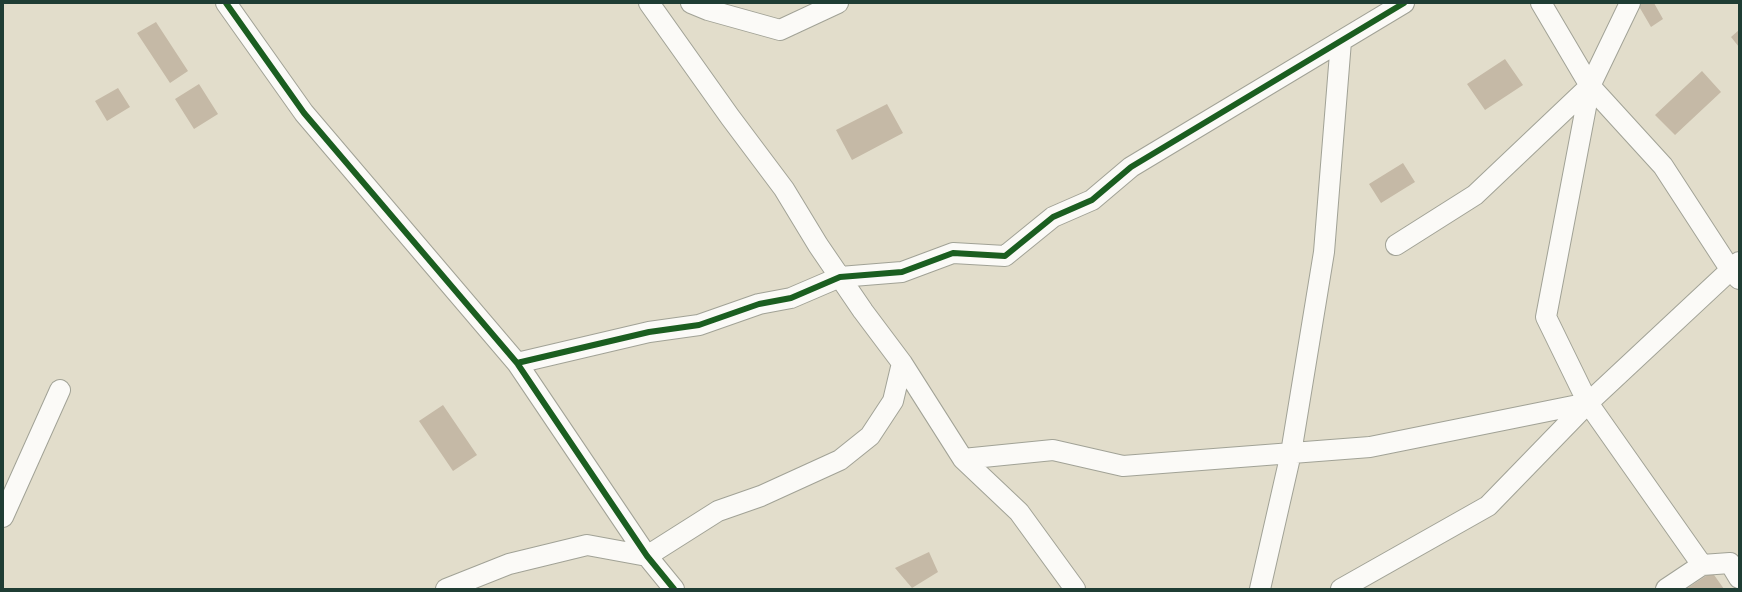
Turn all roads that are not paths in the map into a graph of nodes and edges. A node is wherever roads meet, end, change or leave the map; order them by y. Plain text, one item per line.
1 (226, 3) edge
2 (649, 3) edge
3 (691, 3) edge
4 (838, 3) edge
5 (1404, 3) edge
6 (1541, 3) edge
7 (1630, 3) edge
8 (1340, 41) junction
9 (1590, 86) junction
10 (1396, 245) dead end
11 (1736, 270) edge
12 (840, 277) junction
13 (518, 363) junction
14 (902, 363) junction
15 (60, 390) dead end
16 (1588, 403) junction
17 (1292, 453) junction
18 (963, 459) junction
19 (3, 517) edge
20 (647, 556) junction
21 (1702, 565) junction
22 (1739, 578) edge
23 (446, 589) edge
24 (674, 589) edge
25 (1075, 589) edge
26 (1260, 589) edge
27 (1341, 589) edge
28 (1666, 589) edge

1 - 13 street
2 - 12 street
3 - 4 street
5 - 8 street
6 - 9 street
7 - 9 street
8 - 12 street
8 - 17 street
9 - 10 street
9 - 11 street
9 - 16 street
11 - 16 street
12 - 13 street
12 - 14 street
13 - 20 street
14 - 18 street
14 - 20 street
15 - 19 street
16 - 17 street
16 - 21 street
16 - 27 street
17 - 18 street
17 - 26 street
18 - 25 street
20 - 23 street
20 - 24 street
21 - 22 street
21 - 28 street

